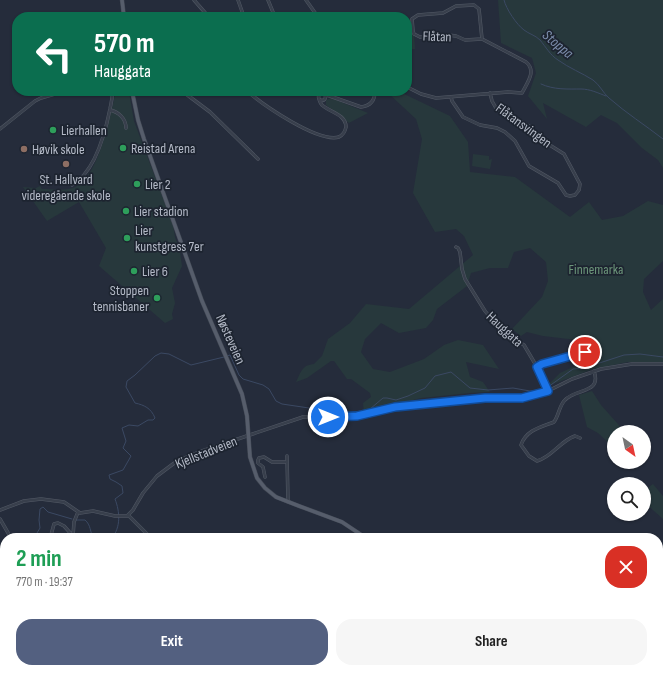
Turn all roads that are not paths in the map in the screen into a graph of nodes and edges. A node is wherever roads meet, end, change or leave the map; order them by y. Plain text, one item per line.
1 (122, 0) edge
2 (194, 0) edge
3 (238, 0) edge
4 (268, 0) edge
5 (306, 0) edge
6 (123, 12) edge
7 (203, 12) edge
8 (242, 12) edge
9 (273, 12) edge
10 (314, 12) edge
11 (482, 39) junction
12 (412, 88) edge
13 (490, 93) junction
14 (48, 96) edge
15 (111, 96) edge
16 (133, 96) edge
17 (189, 96) edge
18 (253, 96) edge
19 (323, 96) edge
20 (329, 96) edge
21 (374, 96) edge
22 (332, 97) junction
23 (451, 97) junction
24 (319, 98) joint
25 (324, 99) junction
26 (324, 106) junction
27 (110, 110) junction
28 (126, 128) dead end
29 (0, 129) edge
30 (258, 159) dead end
31 (72, 185) dead end
32 (456, 247) dead end
33 (585, 352) dead end
34 (663, 364) edge
35 (537, 367) junction
36 (594, 371) junction
37 (547, 389) junction
38 (249, 435) junction
39 (580, 438) dead end
40 (287, 456) dead end
41 (287, 462) junction
42 (264, 476) dead end
43 (288, 502) junction
44 (0, 510) edge
45 (78, 512) junction
46 (128, 515) junction
47 (0, 518) edge
48 (8, 533) edge
49 (52, 533) edge
50 (70, 533) edge
51 (73, 533) edge
52 (146, 533) edge
53 (358, 533) edge

1 - 6 main road
2 - 7 street
3 - 8 street
4 - 9 street
5 - 10 street
11 - 11 street, Flåtan
11 - 13 street, Flåtan
12 - 23 street
13 - 23 street
13 - 23 street, Flåtansvingen
14 - 29 street
15 - 27 street
16 - 38 main road, Nøsteveien
17 - 30 street
18 - 26 street
19 - 25 street
20 - 22 street
21 - 22 street
22 - 25 street
24 - 25 street
24 - 26 street
25 - 26 street
27 - 28 street
27 - 31 street
32 - 35 street, Hauggata
33 - 35 street
34 - 36 street, Kjellstadveien
35 - 37 street, Hauggata
36 - 37 street, Kjellstadveien
36 - 39 street
37 - 38 street, Kjellstadveien
38 - 43 main road, Nøsteveien
38 - 46 street, Kjellstadveien
40 - 41 street
41 - 42 street
41 - 43 street
43 - 53 main road, Nøsteveien
44 - 45 street
45 - 46 street
45 - 51 street
46 - 52 street
47 - 48 street
49 - 50 street

